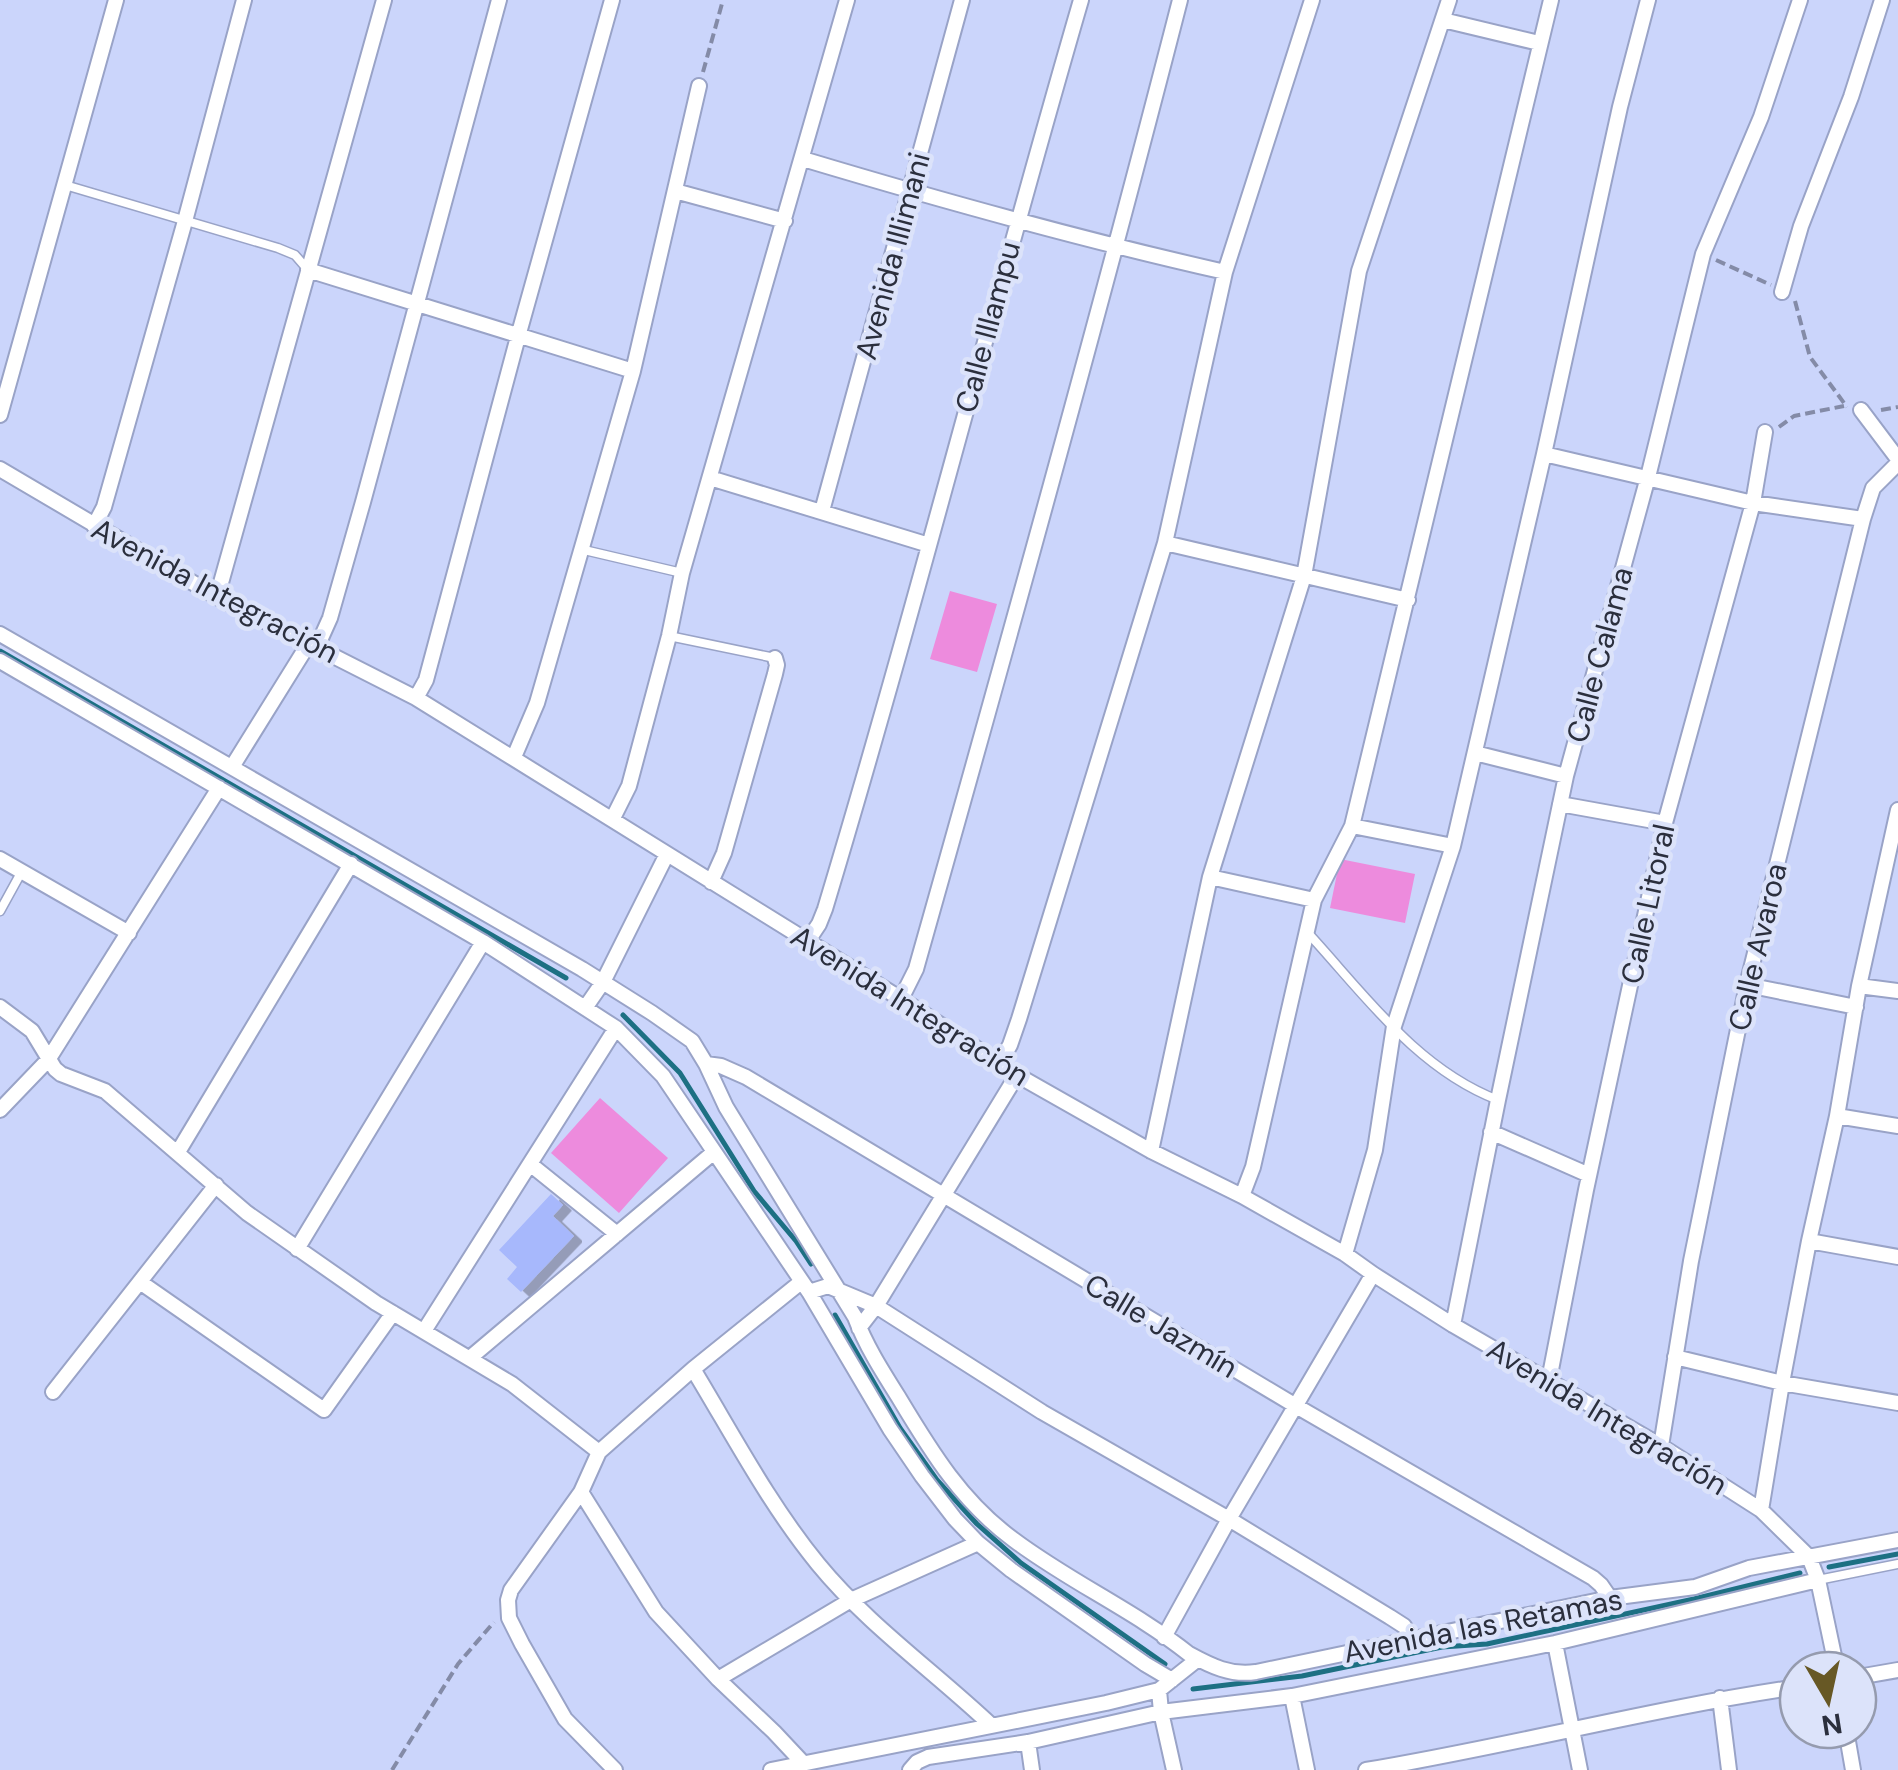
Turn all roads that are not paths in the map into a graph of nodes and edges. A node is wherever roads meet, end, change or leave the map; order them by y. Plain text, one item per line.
1 (116, 0) edge
2 (244, 0) edge
3 (384, 0) edge
4 (499, 0) edge
5 (612, 0) edge
6 (847, 0) edge
7 (962, 0) edge
8 (1081, 0) edge
9 (1180, 0) edge
10 (1312, 0) edge
11 (1449, 0) edge
12 (1551, 0) edge
13 (1648, 0) edge
14 (1800, 0) edge
15 (1882, 0) edge
16 (1443, 20) junction
17 (1539, 43) junction
18 (699, 86) road end
19 (802, 159) junction
20 (65, 185) junction
21 (675, 191) junction
22 (911, 191) junction
23 (185, 220) junction
24 (1016, 221) junction
25 (784, 222) junction
26 (1116, 248) junction
27 (308, 270) junction
28 (1226, 272) junction
29 (1782, 292) road end
30 (418, 304) junction
31 (518, 334) junction
32 (633, 370) junction
33 (1862, 410) road end
34 (0, 415) edge
35 (1765, 432) road end
36 (1544, 454) junction
37 (1898, 461) edge
38 (0, 469) edge
39 (1648, 477) junction
40 (710, 478) junction
41 (1753, 503) junction
42 (822, 511) junction
43 (1862, 518) junction
44 (94, 526) junction
45 (1165, 543) junction
46 (929, 544) junction
47 (580, 548) junction
48 (682, 573) junction
49 (1304, 576) junction
50 (218, 597) junction
51 (1408, 600) junction
52 (0, 634) edge
53 (669, 636) junction
54 (313, 645) junction
55 (774, 658) joint
56 (0, 661) edge
57 (416, 698) junction
58 (1476, 753) junction
59 (514, 757) junction
60 (232, 766) junction
61 (1566, 776) junction
62 (219, 788) junction
63 (1560, 804) junction
64 (1898, 810) edge
65 (613, 818) junction
66 (1665, 823) junction
67 (1352, 826) junction
68 (1453, 846) junction
69 (667, 854) junction
70 (0, 859) edge
71 (351, 864) junction
72 (22, 871) junction
73 (1210, 877) junction
74 (711, 882) junction
75 (1314, 900) junction
76 (0, 911) edge
77 (130, 933) junction
78 (1308, 933) junction
79 (484, 942) junction
80 (807, 942) junction
81 (603, 982) junction
82 (1747, 984) junction
83 (1859, 986) junction
84 (1898, 991) edge
85 (901, 999) junction
86 (0, 1007) edge
87 (1856, 1007) junction
88 (585, 1008) junction
89 (1394, 1026) junction
90 (616, 1028) junction
91 (48, 1060) junction
92 (706, 1064) junction
93 (999, 1064) junction
94 (1018, 1075) junction
95 (1498, 1100) junction
96 (0, 1110) edge
97 (1836, 1116) junction
98 (1898, 1126) edge
99 (1491, 1132) junction
100 (1151, 1150) junction
101 (178, 1152) junction
102 (714, 1152) junction
103 (530, 1164) junction
104 (1589, 1175) junction
105 (216, 1185) junction
106 (943, 1196) junction
107 (1242, 1196) junction
108 (618, 1234) junction
109 (1810, 1241) junction
110 (297, 1249) junction
111 (1345, 1254) junction
112 (1898, 1256) edge
113 (1373, 1274) junction
114 (140, 1282) junction
115 (805, 1287) junction
116 (839, 1290) junction
117 (876, 1306) junction
118 (393, 1313) junction
119 (1453, 1326) junction
120 (859, 1328) junction
121 (424, 1331) junction
122 (1675, 1357) junction
123 (471, 1358) junction
124 (693, 1369) junction
125 (1549, 1380) junction
126 (1782, 1383) junction
127 (54, 1392) dead end
128 (1898, 1403) edge
129 (1296, 1406) junction
130 (1661, 1446) junction
131 (598, 1452) junction
132 (582, 1492) junction
133 (1761, 1510) junction
134 (1229, 1519) junction
135 (1898, 1540) edge
136 (978, 1543) junction
137 (1809, 1557) junction
138 (1898, 1564) edge
139 (1818, 1580) junction
140 (1610, 1598) junction
141 (851, 1600) junction
142 (1164, 1637) junction
143 (1413, 1640) junction
144 (1556, 1643) junction
145 (1832, 1650) edge
146 (1198, 1659) junction
147 (718, 1679) junction
148 (1172, 1680) junction
149 (1160, 1690) junction
150 (1778, 1690) edge
151 (1292, 1696) junction
152 (1720, 1698) junction
153 (1162, 1712) junction
154 (992, 1726) junction
155 (1570, 1730) junction
156 (1028, 1742) junction
157 (1451, 1763) edge
158 (804, 1764) junction
159 (615, 1770) edge
160 (771, 1770) edge
161 (910, 1770) edge
162 (1032, 1770) edge
163 (1174, 1770) edge
164 (1308, 1770) edge
165 (1366, 1770) edge
166 (1580, 1770) edge
167 (1729, 1770) edge

1 - 20 street
2 - 23 street
3 - 27 street
4 - 30 street
5 - 31 street
6 - 19 street
7 - 22 street, Avenida Illimani
8 - 24 street, Calle Illampu
9 - 26 street
10 - 28 street
11 - 16 street
12 - 17 street
13 - 36 street
14 - 39 street, Calle Calama
15 - 29 street
16 - 17 street
16 - 49 street
17 - 51 street
18 - 21 street
19 - 22 street
19 - 25 street
20 - 23 lane
20 - 34 street
21 - 25 street
21 - 32 street
22 - 24 street
22 - 42 street, Avenida Illimani
23 - 27 lane
23 - 44 street
24 - 26 street
24 - 46 street, Calle Illampu
25 - 40 street
26 - 28 street
26 - 85 street
27 - 30 street
27 - 50 street
28 - 45 street
30 - 31 street
30 - 54 street
31 - 32 street
31 - 57 street
32 - 47 street
33 - 37 street
35 - 41 street, Calle Litoral
36 - 39 street
36 - 58 street
37 - 43 street, Calle Avaroa
38 - 44 street, Avenida Integración
39 - 41 street
39 - 61 street, Calle Calama
40 - 42 street
40 - 48 street
41 - 43 street
41 - 66 street, Calle Litoral
42 - 46 street
43 - 82 street, Calle Avaroa
44 - 50 street, Avenida Integración
45 - 49 street
45 - 93 street
46 - 80 street, Calle Illampu
47 - 48 lane
47 - 59 street
48 - 53 street
49 - 51 street
49 - 73 street
50 - 54 street, Avenida Integración
51 - 67 street
52 - 60 street
53 - 55 lane
53 - 65 street
54 - 57 street, Avenida Integración
54 - 60 street
55 - 74 street
56 - 62 street
57 - 59 street, Avenida Integración
58 - 61 street
58 - 68 street
59 - 65 street, Avenida Integración
60 - 81 street
61 - 63 street, Calle Calama
62 - 71 street
62 - 77 street
63 - 66 street
63 - 95 street, Calle Calama
64 - 83 street
65 - 69 street, Avenida Integración
66 - 104 street, Calle Litoral
67 - 68 street
67 - 75 street
68 - 89 street
69 - 74 street, Avenida Integración
69 - 81 street
70 - 72 street
71 - 79 street
71 - 101 street
72 - 76 lane
72 - 77 street
73 - 75 street
73 - 100 street
74 - 80 street, Avenida Integración
75 - 78 street
77 - 91 street
78 - 89 lane
78 - 107 street
79 - 88 street
79 - 110 street
80 - 85 street, Avenida Integración
81 - 88 street
81 - 92 street
82 - 87 street
82 - 122 street, Calle Avaroa
83 - 84 street
83 - 87 street
85 - 93 street, Avenida Integración
86 - 91 street
87 - 97 street
88 - 90 street
89 - 95 lane
89 - 111 street
90 - 102 street
90 - 103 street
91 - 96 street
91 - 101 street
92 - 106 street, Calle Jazmín
92 - 116 street, Avenida las Retamas
93 - 94 street, Avenida Integración
94 - 100 street, Avenida Integración
94 - 106 street
95 - 99 street, Calle Calama
97 - 98 street
97 - 109 street
99 - 104 street
99 - 119 street, Calle Calama
100 - 107 street, Avenida Integración
101 - 105 street
102 - 108 street
102 - 115 street
103 - 108 street
103 - 121 street
104 - 125 street, Calle Litoral
105 - 110 street
105 - 114 street
106 - 117 street
106 - 129 street, Calle Jazmín
107 - 111 street, Avenida Integración
108 - 123 street
109 - 112 street
109 - 126 street
110 - 118 street
111 - 113 street, Avenida Integración
113 - 119 street, Avenida Integración
113 - 129 street
114 - 118 street
114 - 127 street
115 - 116 street
115 - 124 street
115 - 136 street
116 - 117 street
116 - 120 street, Avenida las Retamas
117 - 120 street
117 - 134 street
118 - 121 street
119 - 125 street, Avenida Integración
120 - 142 street, Avenida las Retamas
121 - 123 street
122 - 126 street
122 - 130 street, Calle Avaroa
123 - 131 street
124 - 131 street
124 - 141 street
125 - 130 street, Avenida Integración
126 - 128 street
126 - 133 street
129 - 134 street
129 - 140 street, Calle Jazmín
130 - 133 street, Avenida Integración
131 - 132 street
132 - 147 street
132 - 159 street
133 - 137 street, Avenida Integración
134 - 142 street
134 - 143 street
135 - 137 street, Avenida las Retamas
136 - 141 street
136 - 148 street
137 - 139 street
137 - 140 street, Avenida las Retamas
138 - 139 lane
139 - 144 street
139 - 145 street
140 - 143 street, Avenida las Retamas
141 - 147 street
141 - 154 street
142 - 146 street, Avenida las Retamas
143 - 146 street, Avenida las Retamas
144 - 151 street
144 - 155 street
146 - 148 street
147 - 158 street
148 - 149 street
149 - 153 street
149 - 154 street
150 - 152 street
151 - 153 street
151 - 164 street
152 - 155 street
152 - 167 street
153 - 156 street
153 - 163 street
154 - 158 street
155 - 157 street
155 - 166 street
156 - 161 street
156 - 162 street
157 - 165 street
158 - 160 street

